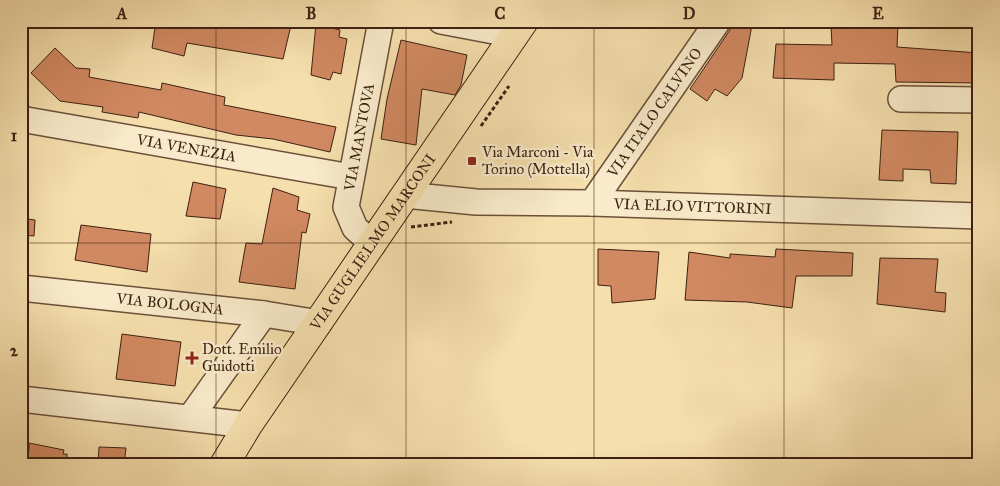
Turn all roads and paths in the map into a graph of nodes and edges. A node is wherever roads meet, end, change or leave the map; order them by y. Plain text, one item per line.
1 (381, 21) edge
2 (441, 21) edge
3 (718, 21) edge
4 (520, 28) edge
5 (901, 99) dead end
6 (979, 100) edge
7 (21, 119) edge
8 (351, 177) junction
9 (405, 194) junction
10 (592, 203) junction
11 (979, 216) edge
12 (373, 244) junction
13 (21, 288) edge
14 (264, 314) junction
15 (319, 323) junction
16 (21, 399) edge
17 (190, 418) junction
18 (248, 425) junction
19 (224, 465) edge

1 - 8 street, VIA MANTOVA
2 - 4 street
3 - 10 street, VIA ITALO CALVINO
4 - 9 main road, VIA GUGLIELMO MARCONI
5 - 6 street
7 - 8 street, VIA VENEZIA
8 - 12 street, VIA MANTOVA
9 - 10 street, VIA ELIO VITTORINI
9 - 12 main road, VIA GUGLIELMO MARCONI
10 - 11 street, VIA ELIO VITTORINI
12 - 15 main road, VIA GUGLIELMO MARCONI
13 - 14 street, VIA BOLOGNA
14 - 15 street, VIA BOLOGNA
14 - 17 street
15 - 18 main road, VIA GUGLIELMO MARCONI
16 - 17 street
17 - 18 street
18 - 19 main road, VIA GUGLIELMO MARCONI

